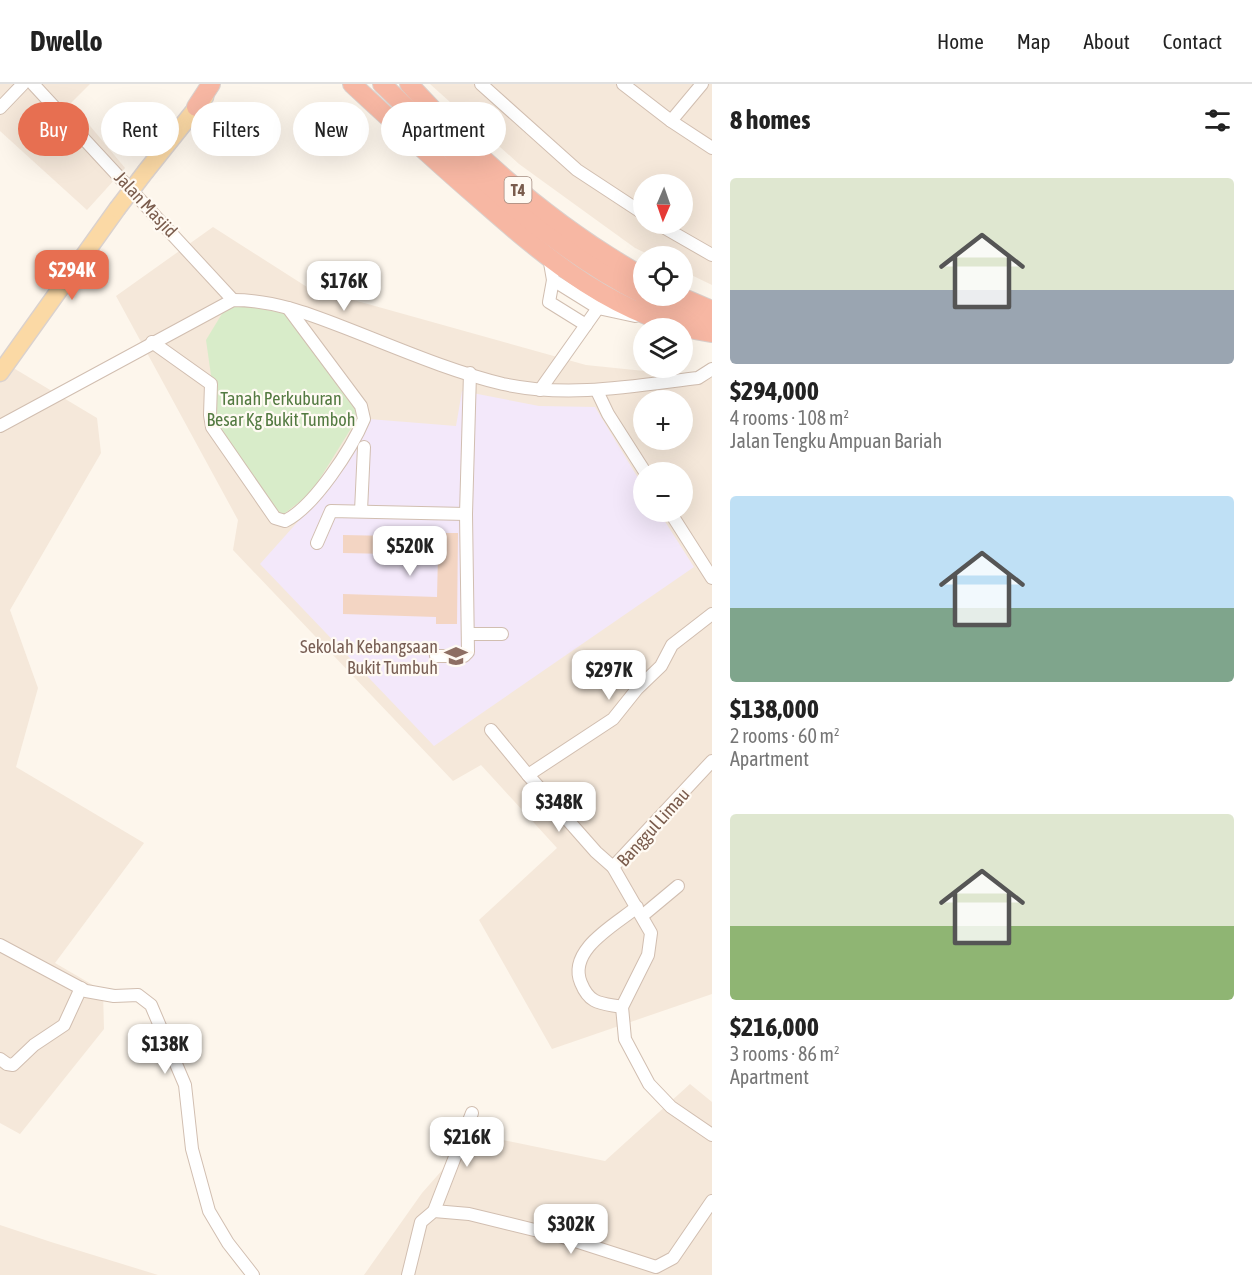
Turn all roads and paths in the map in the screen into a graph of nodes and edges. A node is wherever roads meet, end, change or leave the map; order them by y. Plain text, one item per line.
1 (23, 84) edge
2 (33, 84) edge
3 (211, 84) edge
4 (216, 84) edge
5 (352, 84) edge
6 (382, 84) edge
7 (401, 84) edge
8 (409, 84) edge
9 (482, 84) edge
10 (623, 84) edge
11 (702, 84) edge
12 (198, 102) edge
13 (200, 102) edge
14 (422, 102) edge
15 (425, 102) edge
16 (0, 108) edge
17 (191, 112) edge
18 (671, 121) junction
19 (712, 148) edge
20 (481, 156) edge
21 (633, 207) edge
22 (675, 234) edge
23 (712, 255) edge
24 (549, 257) junction
25 (633, 270) edge
26 (553, 280) junction
27 (633, 289) edge
28 (233, 300) junction
29 (693, 302) edge
30 (668, 306) edge
31 (288, 307) junction
32 (598, 308) junction
33 (712, 310) edge
34 (651, 318) joint
35 (586, 325) junction
36 (712, 326) edge
37 (693, 330) edge
38 (712, 333) edge
39 (152, 342) junction
40 (712, 369) edge
41 (0, 373) edge
42 (470, 373) junction
43 (540, 390) junction
44 (597, 391) junction
45 (0, 426) edge
46 (364, 447) dead end
47 (639, 462) edge
48 (361, 511) junction
49 (466, 514) junction
50 (676, 522) edge
51 (317, 543) dead end
52 (712, 578) edge
53 (712, 614) edge
54 (468, 634) junction
55 (502, 634) dead end
56 (436, 656) dead end
57 (491, 730) dead end
58 (712, 761) edge
59 (528, 775) junction
60 (613, 867) junction
61 (678, 886) dead end
62 (640, 912) junction
63 (0, 945) edge
64 (81, 988) junction
65 (622, 1007) junction
66 (0, 1059) edge
67 (472, 1113) dead end
68 (712, 1135) edge
69 (712, 1201) edge
70 (434, 1211) junction
71 (253, 1275) edge
72 (408, 1275) edge

1 - 16 street
2 - 28 street, Jalan Masjid
3 - 12 highway
4 - 13 main road
5 - 24 highway
6 - 27 highway, T4
7 - 14 highway
8 - 15 highway, T4
9 - 21 street
10 - 18 street
11 - 18 street
17 - 41 main road, bridge
18 - 19 street
20 - 25 highway, T4
22 - 23 street
24 - 26 street
24 - 34 highway
26 - 32 street
26 - 35 street
28 - 31 street
28 - 39 street
29 - 33 highway
30 - 36 highway, T4
31 - 39 street
31 - 42 street
32 - 34 street
32 - 35 street
35 - 43 street
37 - 38 highway
39 - 45 street
40 - 44 street
42 - 43 street
42 - 49 street
43 - 44 street
44 - 47 street
46 - 48 street
48 - 49 street
48 - 51 street
49 - 54 street
50 - 52 street
53 - 59 street
54 - 55 street
54 - 56 street
57 - 59 street
58 - 60 street, Banggul Limau
59 - 60 street
60 - 62 street, Banggul Limau
61 - 62 street
62 - 65 street, Banggul Limau
62 - 65 street
63 - 64 street
64 - 66 street
64 - 71 street
65 - 68 street
67 - 70 street
69 - 70 street
70 - 72 street

